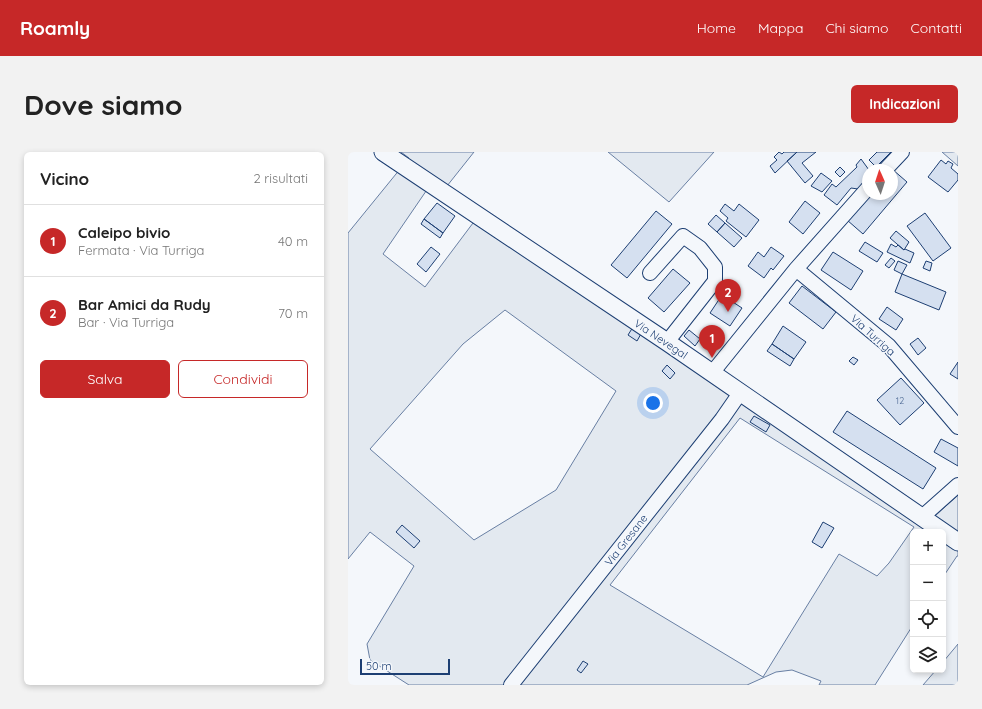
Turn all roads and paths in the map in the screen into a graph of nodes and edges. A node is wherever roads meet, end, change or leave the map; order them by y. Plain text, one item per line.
1 (383, 152) edge
2 (902, 152) edge
3 (891, 164) edge
4 (862, 195) edge
5 (796, 269) junction
6 (650, 273) dead end
7 (667, 342) junction
8 (712, 373) junction
9 (740, 393) junction
10 (958, 427) edge
11 (958, 485) edge
12 (922, 517) junction
13 (958, 542) edge
14 (511, 685) edge

1 - 7 main road, Via Nevegal
2 - 3 street
4 - 5 street
5 - 8 street
5 - 10 street, Via Turriga
6 - 7 street
7 - 8 main road, Via Nevegal
8 - 9 main road, Via Nevegal
9 - 12 main road, Via Nevegal
9 - 14 street, Via Gresane
11 - 12 street
12 - 13 main road, Via Nevegal

